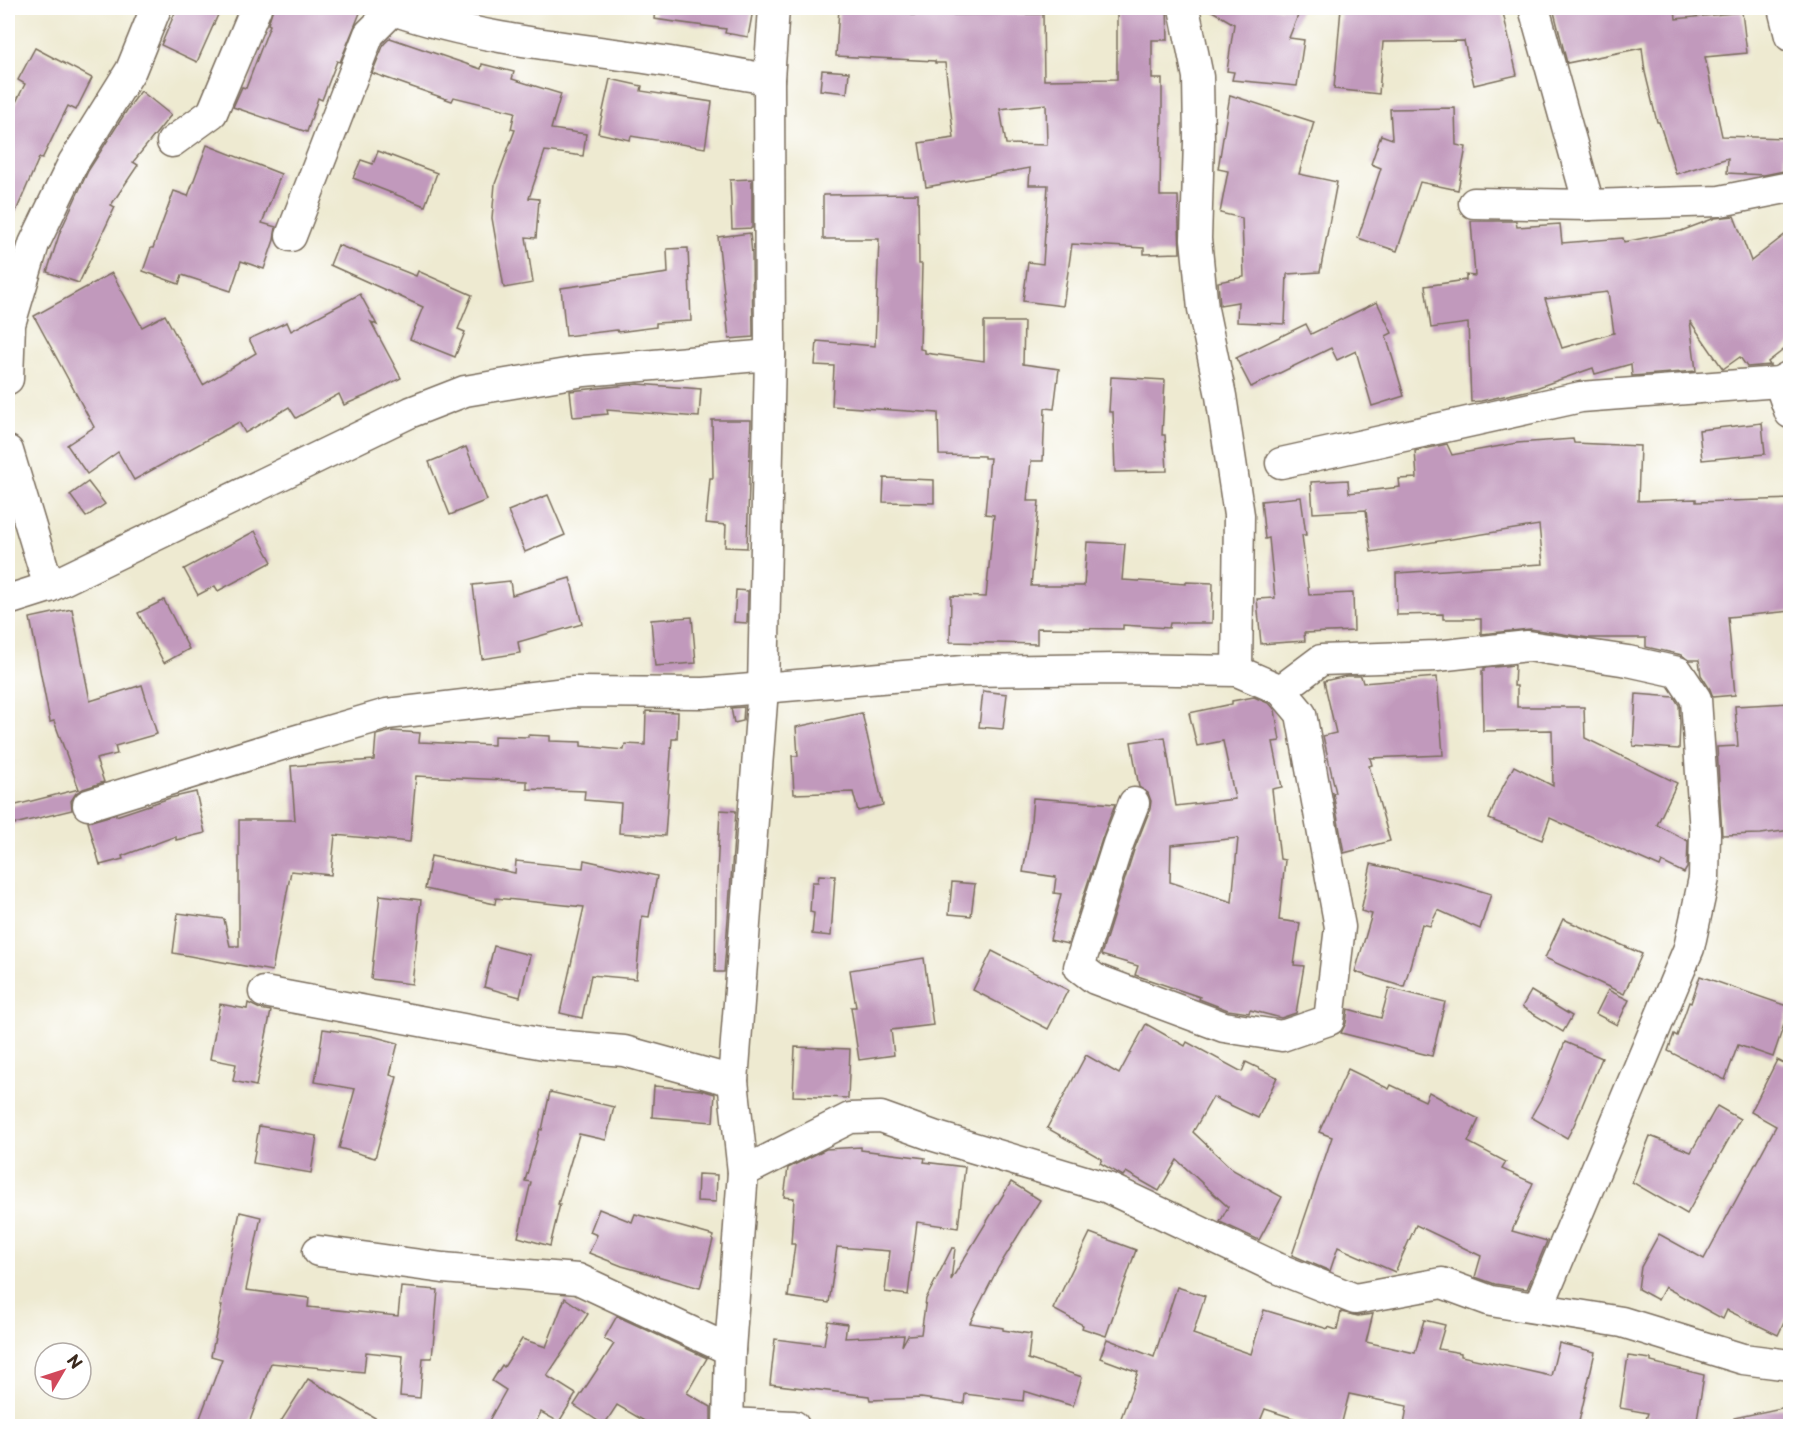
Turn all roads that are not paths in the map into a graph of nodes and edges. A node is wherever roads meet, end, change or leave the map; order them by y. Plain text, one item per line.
1 (156, 8) edge
2 (256, 8) edge
3 (774, 8) edge
4 (1184, 8) edge
5 (1534, 8) edge
6 (1783, 8) edge
7 (1791, 36) edge
8 (769, 79) junction
9 (172, 142) dead end
10 (1791, 187) edge
11 (1474, 203) dead end
12 (1589, 205) junction
13 (291, 236) dead end
14 (770, 355) junction
15 (8, 379) edge
16 (1785, 379) edge
17 (1791, 412) edge
18 (8, 451) edge
19 (1281, 463) dead end
20 (50, 587) junction
21 (8, 600) edge
22 (1237, 671) junction
23 (763, 689) junction
24 (1281, 690) junction
25 (1134, 803) dead end
26 (88, 805) dead end
27 (264, 992) dead end
28 (733, 1081) junction
29 (743, 1172) junction
30 (318, 1251) dead end
31 (1538, 1308) junction
32 (730, 1350) junction
33 (1791, 1365) edge
34 (729, 1425) edge
35 (794, 1426) edge

1 - 15 street
2 - 9 street
3 - 8 street
4 - 22 street
5 - 12 street
6 - 7 street
8 - 13 street
8 - 14 street
10 - 12 street
11 - 12 street
14 - 20 street
14 - 23 street
16 - 17 street
16 - 19 street
18 - 20 street
20 - 21 street
22 - 23 street
22 - 24 street
23 - 26 street
23 - 28 street
24 - 25 street
24 - 31 street
27 - 28 street
28 - 29 street
29 - 31 street
29 - 32 street
30 - 32 street
31 - 33 street
32 - 34 street
34 - 35 street

